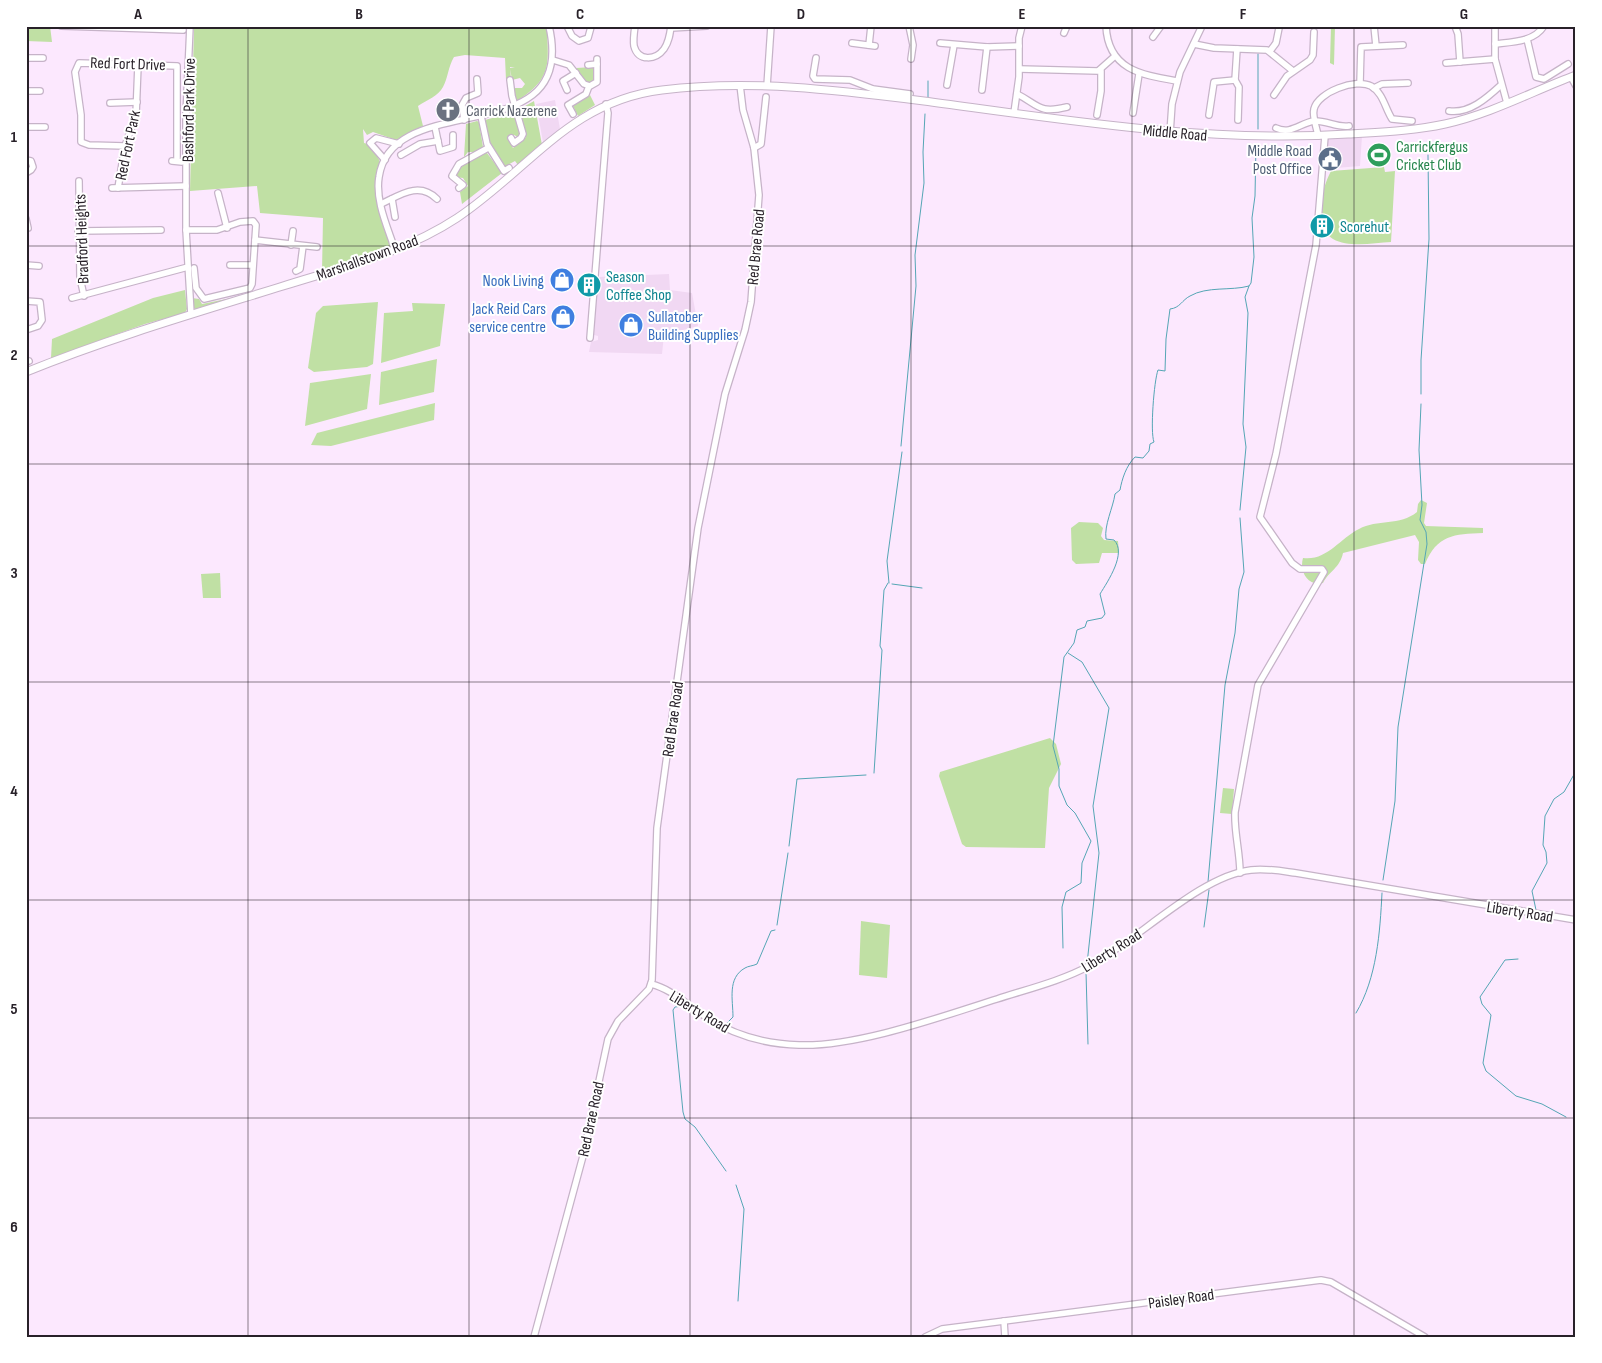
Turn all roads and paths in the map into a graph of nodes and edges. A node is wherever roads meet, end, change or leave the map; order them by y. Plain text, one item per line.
1 (61, 26) edge
2 (190, 26) edge
3 (549, 26) edge
4 (567, 26) edge
5 (635, 26) edge
6 (706, 26) edge
7 (770, 26) edge
8 (871, 26) edge
9 (909, 26) edge
10 (1022, 26) edge
11 (1106, 26) edge
12 (1161, 26) edge
13 (1202, 26) edge
14 (1374, 26) edge
15 (1455, 26) edge
16 (1495, 26) edge
17 (1544, 26) edge
18 (100, 27) edge
19 (135, 27) edge
20 (591, 27) edge
21 (671, 27) edge
22 (1279, 28) dead end
23 (183, 31) edge
24 (1314, 32) dead end
25 (1152, 37) dead end
26 (1527, 39) junction
27 (852, 43) dead end
28 (940, 43) dead end
29 (954, 44) junction
30 (1194, 44) junction
31 (1495, 44) junction
32 (1404, 45) dead end
33 (1019, 46) junction
34 (1376, 46) junction
35 (986, 47) junction
36 (1237, 49) junction
37 (1270, 51) junction
38 (1115, 56) junction
39 (26, 58) edge
40 (816, 58) dead end
41 (1495, 59) junction
42 (553, 60) junction
43 (912, 60) dead end
44 (42, 61) dead end
45 (1460, 62) junction
46 (1446, 63) dead end
47 (1568, 64) dead end
48 (138, 65) junction
49 (588, 65) dead end
50 (1020, 70) junction
51 (1101, 70) junction
52 (1293, 71) junction
53 (576, 73) junction
54 (1139, 74) junction
55 (1573, 76) edge
56 (477, 79) dead end
57 (510, 80) dead end
58 (850, 80) junction
59 (1235, 80) junction
60 (1178, 81) junction
61 (1408, 83) dead end
62 (1360, 84) junction
63 (740, 85) junction
64 (947, 85) dead end
65 (1501, 85) junction
66 (588, 86) junction
67 (767, 86) junction
68 (1576, 86) edge
69 (1374, 88) junction
70 (567, 90) dead end
71 (982, 90) dead end
72 (26, 91) edge
73 (40, 91) dead end
74 (849, 92) junction
75 (910, 94) dead end
76 (1017, 94) junction
77 (1274, 95) dead end
78 (766, 97) dead end
79 (137, 102) junction
80 (1507, 103) junction
81 (110, 104) dead end
82 (606, 104) junction
83 (515, 106) junction
84 (1067, 107) dead end
85 (1449, 111) dead end
86 (1014, 113) junction
87 (1133, 113) dead end
88 (573, 114) dead end
89 (1097, 115) dead end
90 (480, 116) junction
91 (1209, 116) dead end
92 (464, 120) junction
93 (1238, 120) dead end
94 (1315, 121) junction
95 (1412, 121) dead end
96 (42, 125) dead end
97 (1349, 126) dead end
98 (26, 127) edge
99 (435, 127) junction
100 (1276, 128) dead end
101 (1170, 133) junction
102 (453, 135) dead end
103 (1321, 136) junction
104 (511, 138) dead end
105 (438, 141) junction
106 (398, 144) junction
107 (125, 146) junction
108 (488, 148) junction
109 (754, 148) junction
110 (401, 155) dead end
111 (26, 160) edge
112 (384, 160) junction
113 (177, 161) dead end
114 (509, 168) dead end
115 (26, 173) edge
116 (79, 180) dead end
117 (459, 188) dead end
118 (186, 189) junction
119 (218, 192) dead end
120 (392, 199) junction
121 (437, 199) dead end
122 (381, 204) junction
123 (393, 214) dead end
124 (26, 219) edge
125 (28, 228) dead end
126 (226, 228) junction
127 (161, 230) dead end
128 (186, 230) junction
129 (78, 231) junction
130 (293, 231) dead end
131 (255, 240) junction
132 (291, 244) junction
133 (302, 246) junction
134 (317, 247) dead end
135 (395, 250) junction
136 (26, 265) edge
137 (230, 265) dead end
138 (253, 265) junction
139 (40, 266) dead end
140 (191, 267) junction
141 (296, 271) dead end
142 (84, 296) junction
143 (72, 298) dead end
144 (26, 301) edge
145 (191, 314) junction
146 (26, 330) edge
147 (590, 338) dead end
148 (26, 372) edge
149 (1240, 872) junction
150 (1576, 920) edge
151 (651, 984) junction
152 (1004, 1321) junction
153 (534, 1337) edge
154 (924, 1337) edge
155 (1005, 1337) edge
156 (1425, 1337) edge

1 - 18 street
2 - 118 street, Bashford Park Drive
3 - 42 street
4 - 20 street
5 - 21 street
6 - 21 street
7 - 67 street
8 - 27 street
9 - 43 street
10 - 33 street
11 - 38 street
12 - 25 street
13 - 30 street
14 - 34 street
15 - 45 street
16 - 31 street
17 - 26 street
18 - 19 street
19 - 23 street
22 - 37 street
24 - 52 street
26 - 31 street
26 - 47 street
28 - 29 street
29 - 35 street
29 - 64 street
30 - 36 street
30 - 60 street
31 - 41 street
32 - 34 street
33 - 35 street
33 - 50 street
34 - 62 street
35 - 71 street
36 - 37 street
36 - 59 street
37 - 52 street
38 - 51 street
38 - 54 street
39 - 44 street
40 - 58 street
41 - 45 street
41 - 65 street
42 - 53 street
42 - 83 street
45 - 46 street
48 - 79 street, Red Fort Park
48 - 107 street, Red Fort Drive
48 - 113 street, Red Fort Drive
49 - 66 street
50 - 51 street
50 - 76 street
51 - 89 street
52 - 77 street
53 - 66 street
53 - 70 street
54 - 60 street
54 - 87 street
55 - 68 street
55 - 80 main road, Middle Road
56 - 92 street
57 - 83 street
58 - 74 street
58 - 75 street
59 - 91 street
59 - 93 street
60 - 101 street
61 - 69 street
62 - 69 street
62 - 94 street
63 - 67 main road, Marshallstown Road
63 - 82 main road, Marshallstown Road
63 - 109 street, Red Brae Road
65 - 80 street
65 - 85 street
66 - 88 street
67 - 74 main road, Middle Road
69 - 95 street
72 - 73 street
74 - 86 main road, Middle Road
76 - 84 street
76 - 86 street
78 - 109 street
79 - 81 street, Red Fort Park
79 - 107 street, Red Fort Park
80 - 103 main road, Middle Road
82 - 135 main road, Marshallstown Road
82 - 147 street
83 - 90 street
83 - 104 street
86 - 101 main road, Middle Road
90 - 92 street
90 - 108 street
92 - 99 street
94 - 97 street
94 - 100 street
94 - 103 street
96 - 98 street
99 - 105 street
99 - 106 street
101 - 103 main road, Middle Road
102 - 105 street
103 - 149 street
105 - 110 street
106 - 112 street
106 - 112 street
107 - 118 street, Red Fort Park
108 - 114 street
108 - 117 street
109 - 151 street, Red Brae Road
111 - 115 street
112 - 122 street
116 - 129 street, Bradford Heights
118 - 128 street
119 - 126 street
120 - 121 street
120 - 122 street
120 - 123 street
122 - 135 street
124 - 125 street
126 - 128 street
126 - 131 street
127 - 129 street
128 - 140 street
129 - 142 street, Bradford Heights
130 - 132 street
131 - 132 street
131 - 138 street
132 - 133 street
133 - 134 street
133 - 141 street
135 - 145 main road, Marshallstown Road
136 - 139 street
137 - 138 street
138 - 140 street
140 - 142 street, Bradford Heights
140 - 145 street
142 - 143 street, Bradford Heights
144 - 146 street
145 - 148 main road, Marshallstown Road
149 - 150 street, Liberty Road
149 - 151 street, Liberty Road
151 - 153 street, Red Brae Road
152 - 154 street, Paisley Road
152 - 155 street
152 - 156 street, Paisley Road

